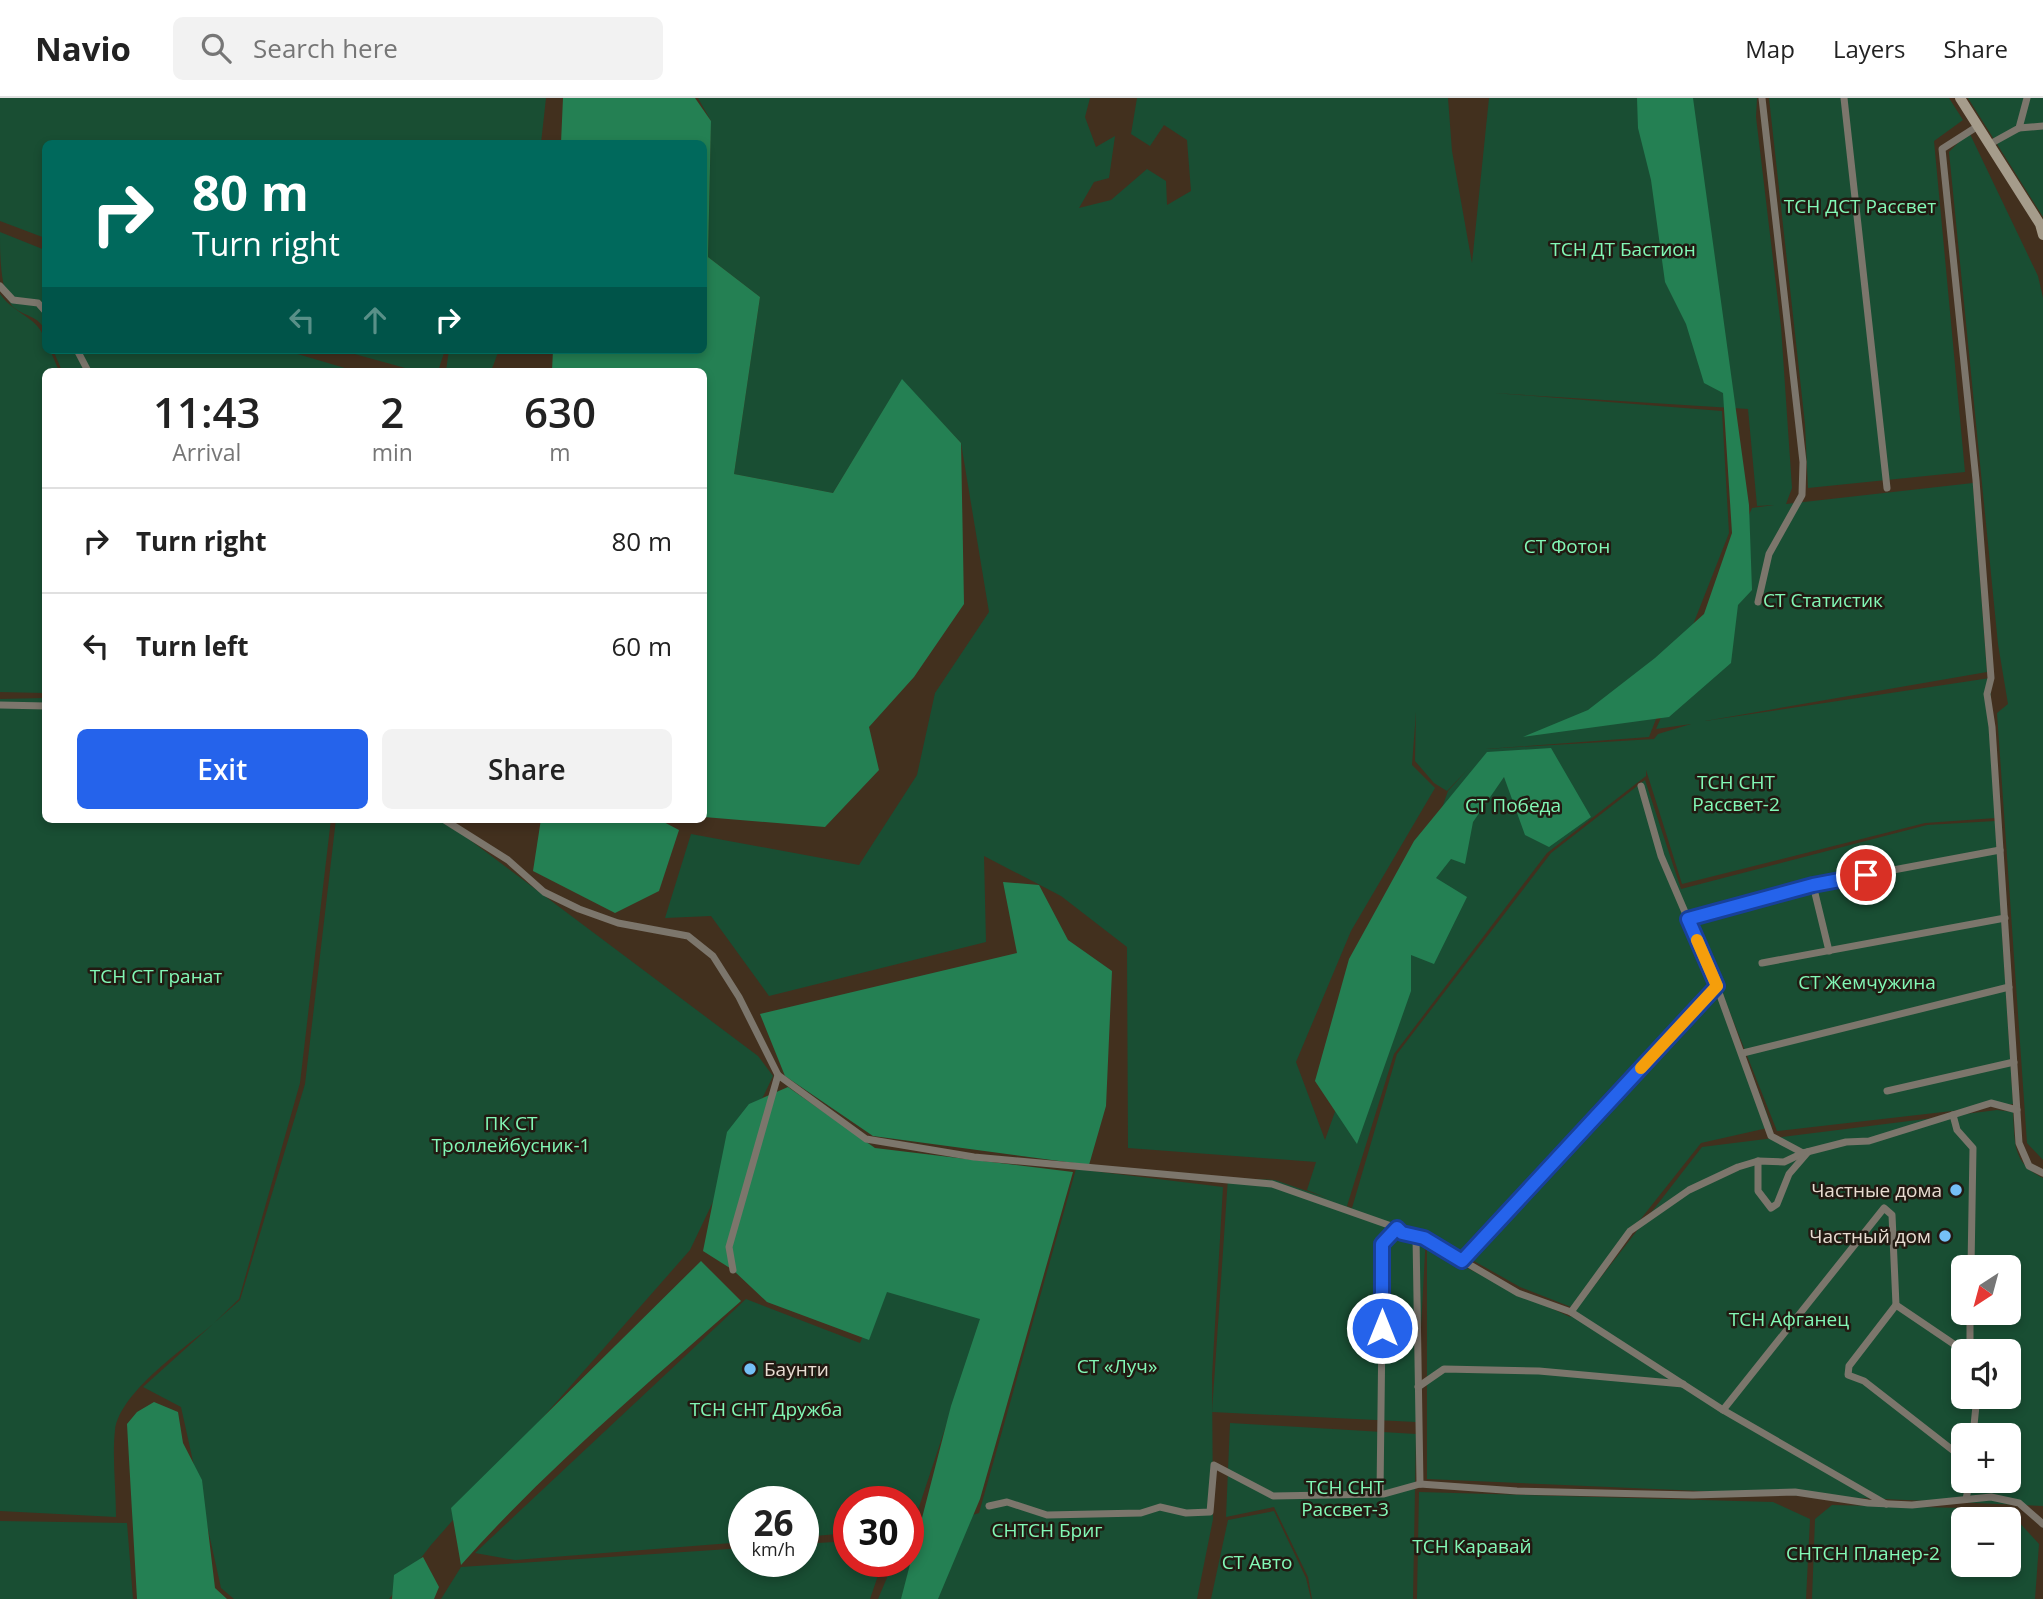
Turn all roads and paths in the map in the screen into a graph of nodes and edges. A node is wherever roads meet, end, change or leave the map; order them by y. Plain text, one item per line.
1 (1762, 98) edge
2 (1844, 98) edge
3 (1960, 98) edge
4 (2027, 98) edge
5 (1978, 126) junction
6 (2043, 127) edge
7 (2019, 128) junction
8 (1990, 145) junction
9 (2043, 235) edge
10 (0, 286) edge
11 (42, 308) edge
12 (1887, 488) dead end
13 (1758, 602) dead end
14 (0, 705) edge
15 (42, 706) edge
16 (1641, 786) dead end
17 (449, 823) edge
18 (2000, 850) junction
19 (1813, 885) junction
20 (2005, 918) junction
21 (1688, 919) junction
22 (1829, 951) junction
23 (1762, 963) dead end
24 (1717, 986) junction
25 (2009, 987) junction
26 (1743, 1053) junction
27 (2014, 1062) junction
28 (778, 1075) junction
29 (1888, 1091) dead end
30 (2017, 1110) junction
31 (1953, 1115) junction
32 (1806, 1152) junction
33 (1758, 1161) junction
34 (2043, 1173) edge
35 (1397, 1228) junction
36 (1416, 1236) junction
37 (1970, 1255) edge
38 (1462, 1261) junction
39 (733, 1270) dead end
40 (1896, 1305) junction
41 (1571, 1312) junction
42 (1951, 1342) edge
43 (1688, 1384) junction
44 (1418, 1387) junction
45 (1723, 1410) junction
46 (1951, 1449) edge
47 (1420, 1484) junction
48 (1380, 1493) junction
49 (1967, 1493) edge
50 (1966, 1499) junction
51 (1886, 1504) junction
52 (989, 1506) dead end
53 (2043, 1524) edge

1 - 13 street
2 - 12 street
3 - 5 main road
4 - 7 street
5 - 8 main road
5 - 18 street
6 - 7 street
7 - 8 street
8 - 9 main road
10 - 11 street
14 - 15 street
16 - 21 street
17 - 28 street
18 - 19 street
18 - 20 street
19 - 21 street
19 - 22 street
20 - 22 street
20 - 25 street
21 - 24 street
22 - 23 street
24 - 26 street
24 - 38 street
25 - 26 street
25 - 27 street
26 - 32 street
27 - 29 street
27 - 30 street
28 - 35 street
28 - 39 street
30 - 31 street
30 - 34 street
31 - 32 street
31 - 37 street
32 - 33 street
32 - 33 street
33 - 41 street
35 - 36 street
35 - 48 street
36 - 38 street
36 - 44 street
38 - 41 street
40 - 42 street
40 - 45 street
40 - 46 street
41 - 43 street
43 - 44 street
43 - 45 street
44 - 47 street
45 - 51 street
47 - 48 street
47 - 51 street
48 - 52 street
49 - 50 street
50 - 51 street
50 - 53 street

